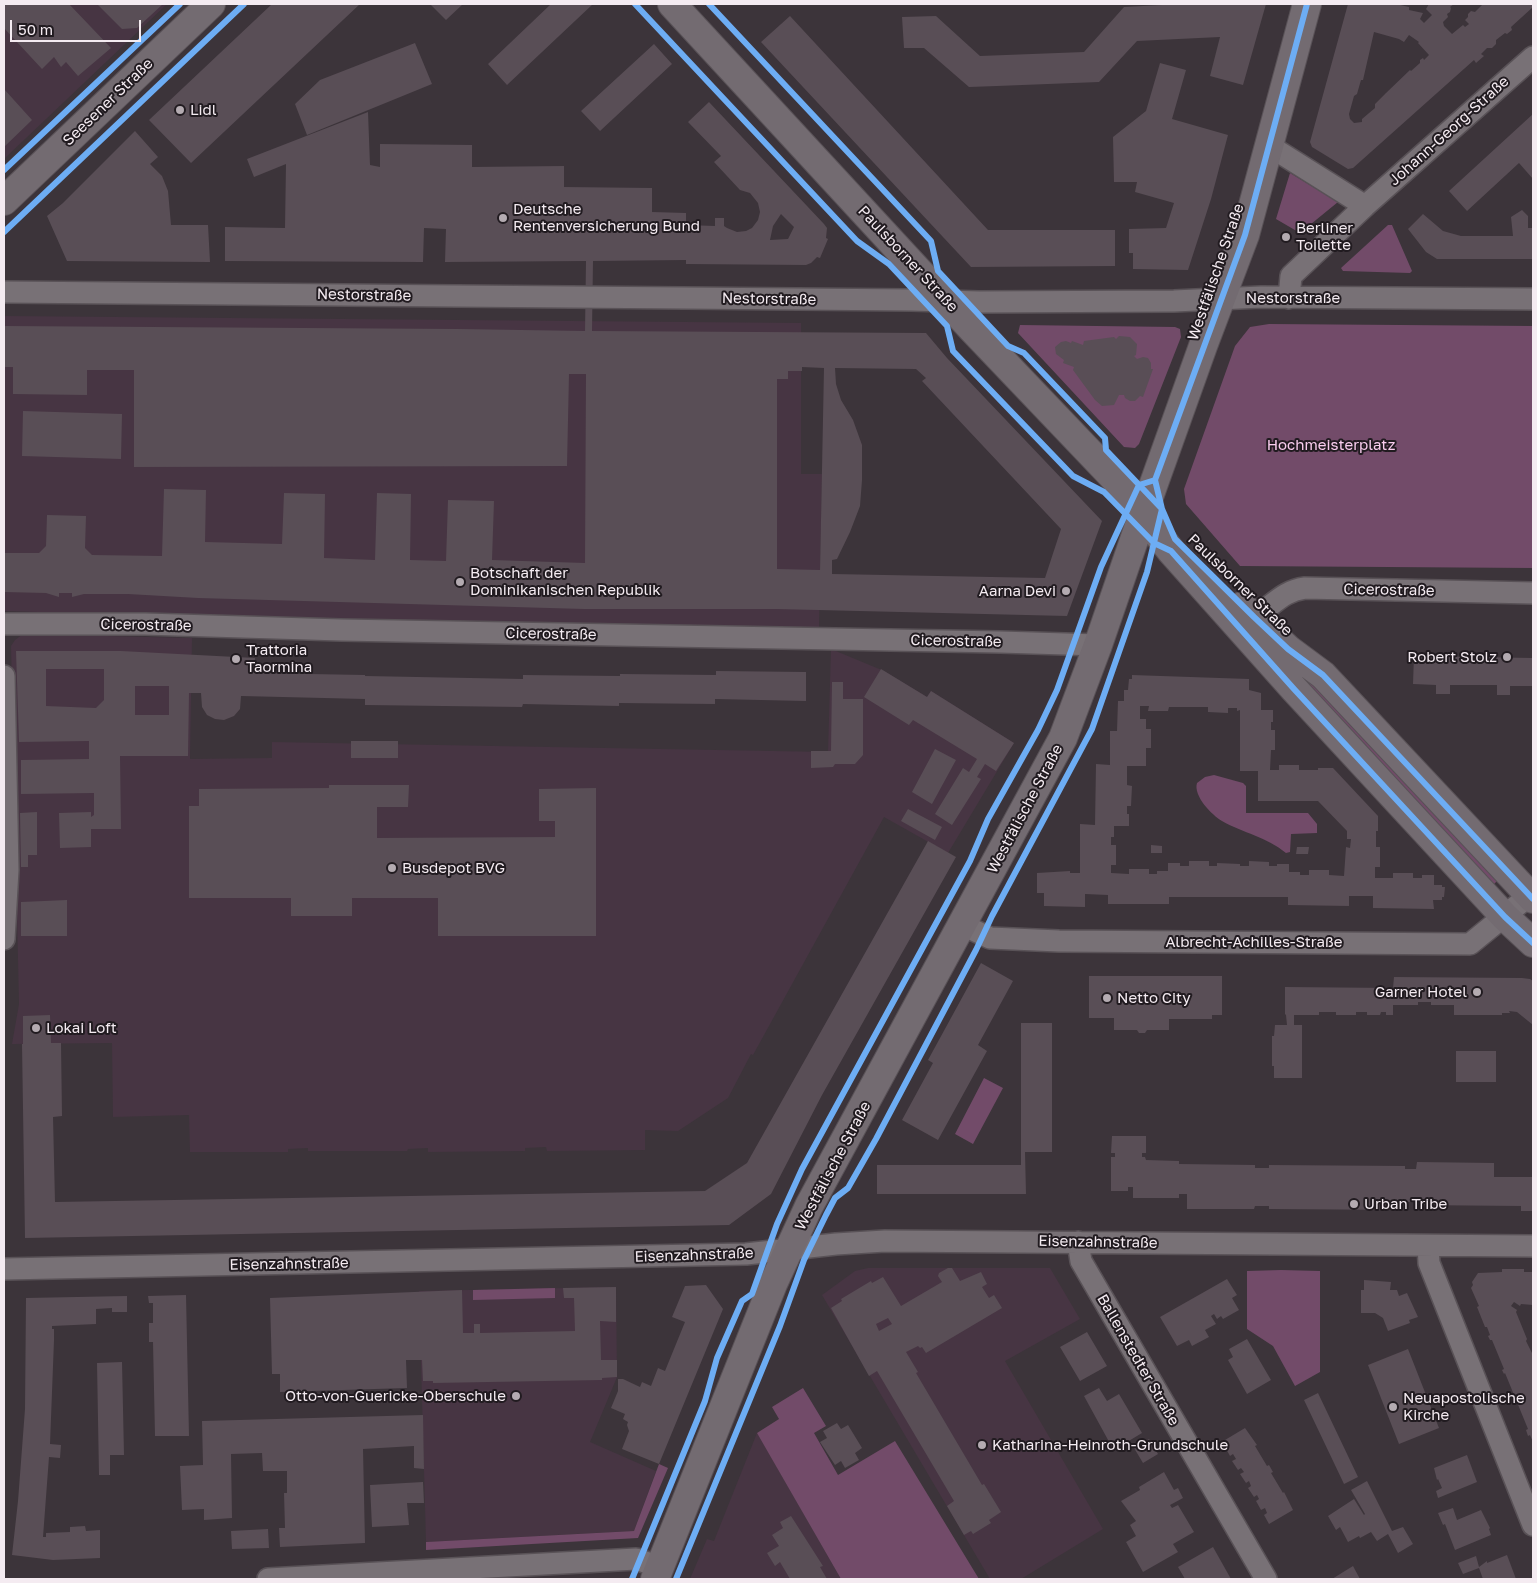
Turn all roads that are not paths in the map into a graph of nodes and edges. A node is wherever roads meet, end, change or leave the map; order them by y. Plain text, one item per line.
1 (211, 4) edge
2 (1307, 4) edge
3 (682, 7) edge
4 (1533, 56) edge
5 (1268, 145) junction
6 (4, 201) edge
7 (1365, 206) junction
8 (4, 292) edge
9 (1289, 298) junction
10 (1222, 299) junction
11 (1533, 299) edge
12 (947, 302) junction
13 (1143, 514) junction
14 (1533, 593) edge
15 (1247, 622) junction
16 (4, 624) edge
17 (1098, 645) junction
18 (4, 676) edge
19 (1531, 897) edge
20 (1505, 917) junction
21 (963, 925) junction
22 (4, 939) edge
23 (1533, 943) edge
24 (1078, 1242) junction
25 (1428, 1246) junction
26 (1533, 1246) edge
27 (789, 1250) junction
28 (4, 1269) edge
29 (1533, 1525) edge
30 (658, 1573) edge
31 (270, 1579) edge
32 (1266, 1579) edge

1 - 6 street, Seesener Straße
2 - 5 street, Westfälische Straße
3 - 12 street, Paulsborner Straße
4 - 7 street, Johann-Georg-Straße
5 - 7 street
5 - 10 street, Westfälische Straße
7 - 9 street, Johann-Georg-Straße
8 - 12 street, Nestorstraße
9 - 10 street, Nestorstraße
9 - 11 street, Nestorstraße
10 - 12 street, Nestorstraße
10 - 13 street, Westfälische Straße
12 - 13 street, Paulsborner Straße
13 - 15 street, Paulsborner Straße
13 - 17 street, Westfälische Straße
14 - 15 street, Cicerostraße
15 - 19 street, Paulsborner Straße
15 - 20 street, Paulsborner Straße
16 - 17 street, Cicerostraße
17 - 21 street, Westfälische Straße
18 - 22 street
19 - 20 street, Albrecht-Achilles-Straße
20 - 21 street, Albrecht-Achilles-Straße
20 - 23 street, Paulsborner Straße
21 - 27 street, Westfälische Straße
24 - 25 street, Eisenzahnstraße
24 - 27 street, Eisenzahnstraße
24 - 32 street, Ballenstedter Straße
25 - 26 street, Eisenzahnstraße
25 - 29 street
27 - 28 street, Eisenzahnstraße
27 - 30 street, Westfälische Straße
30 - 31 street

